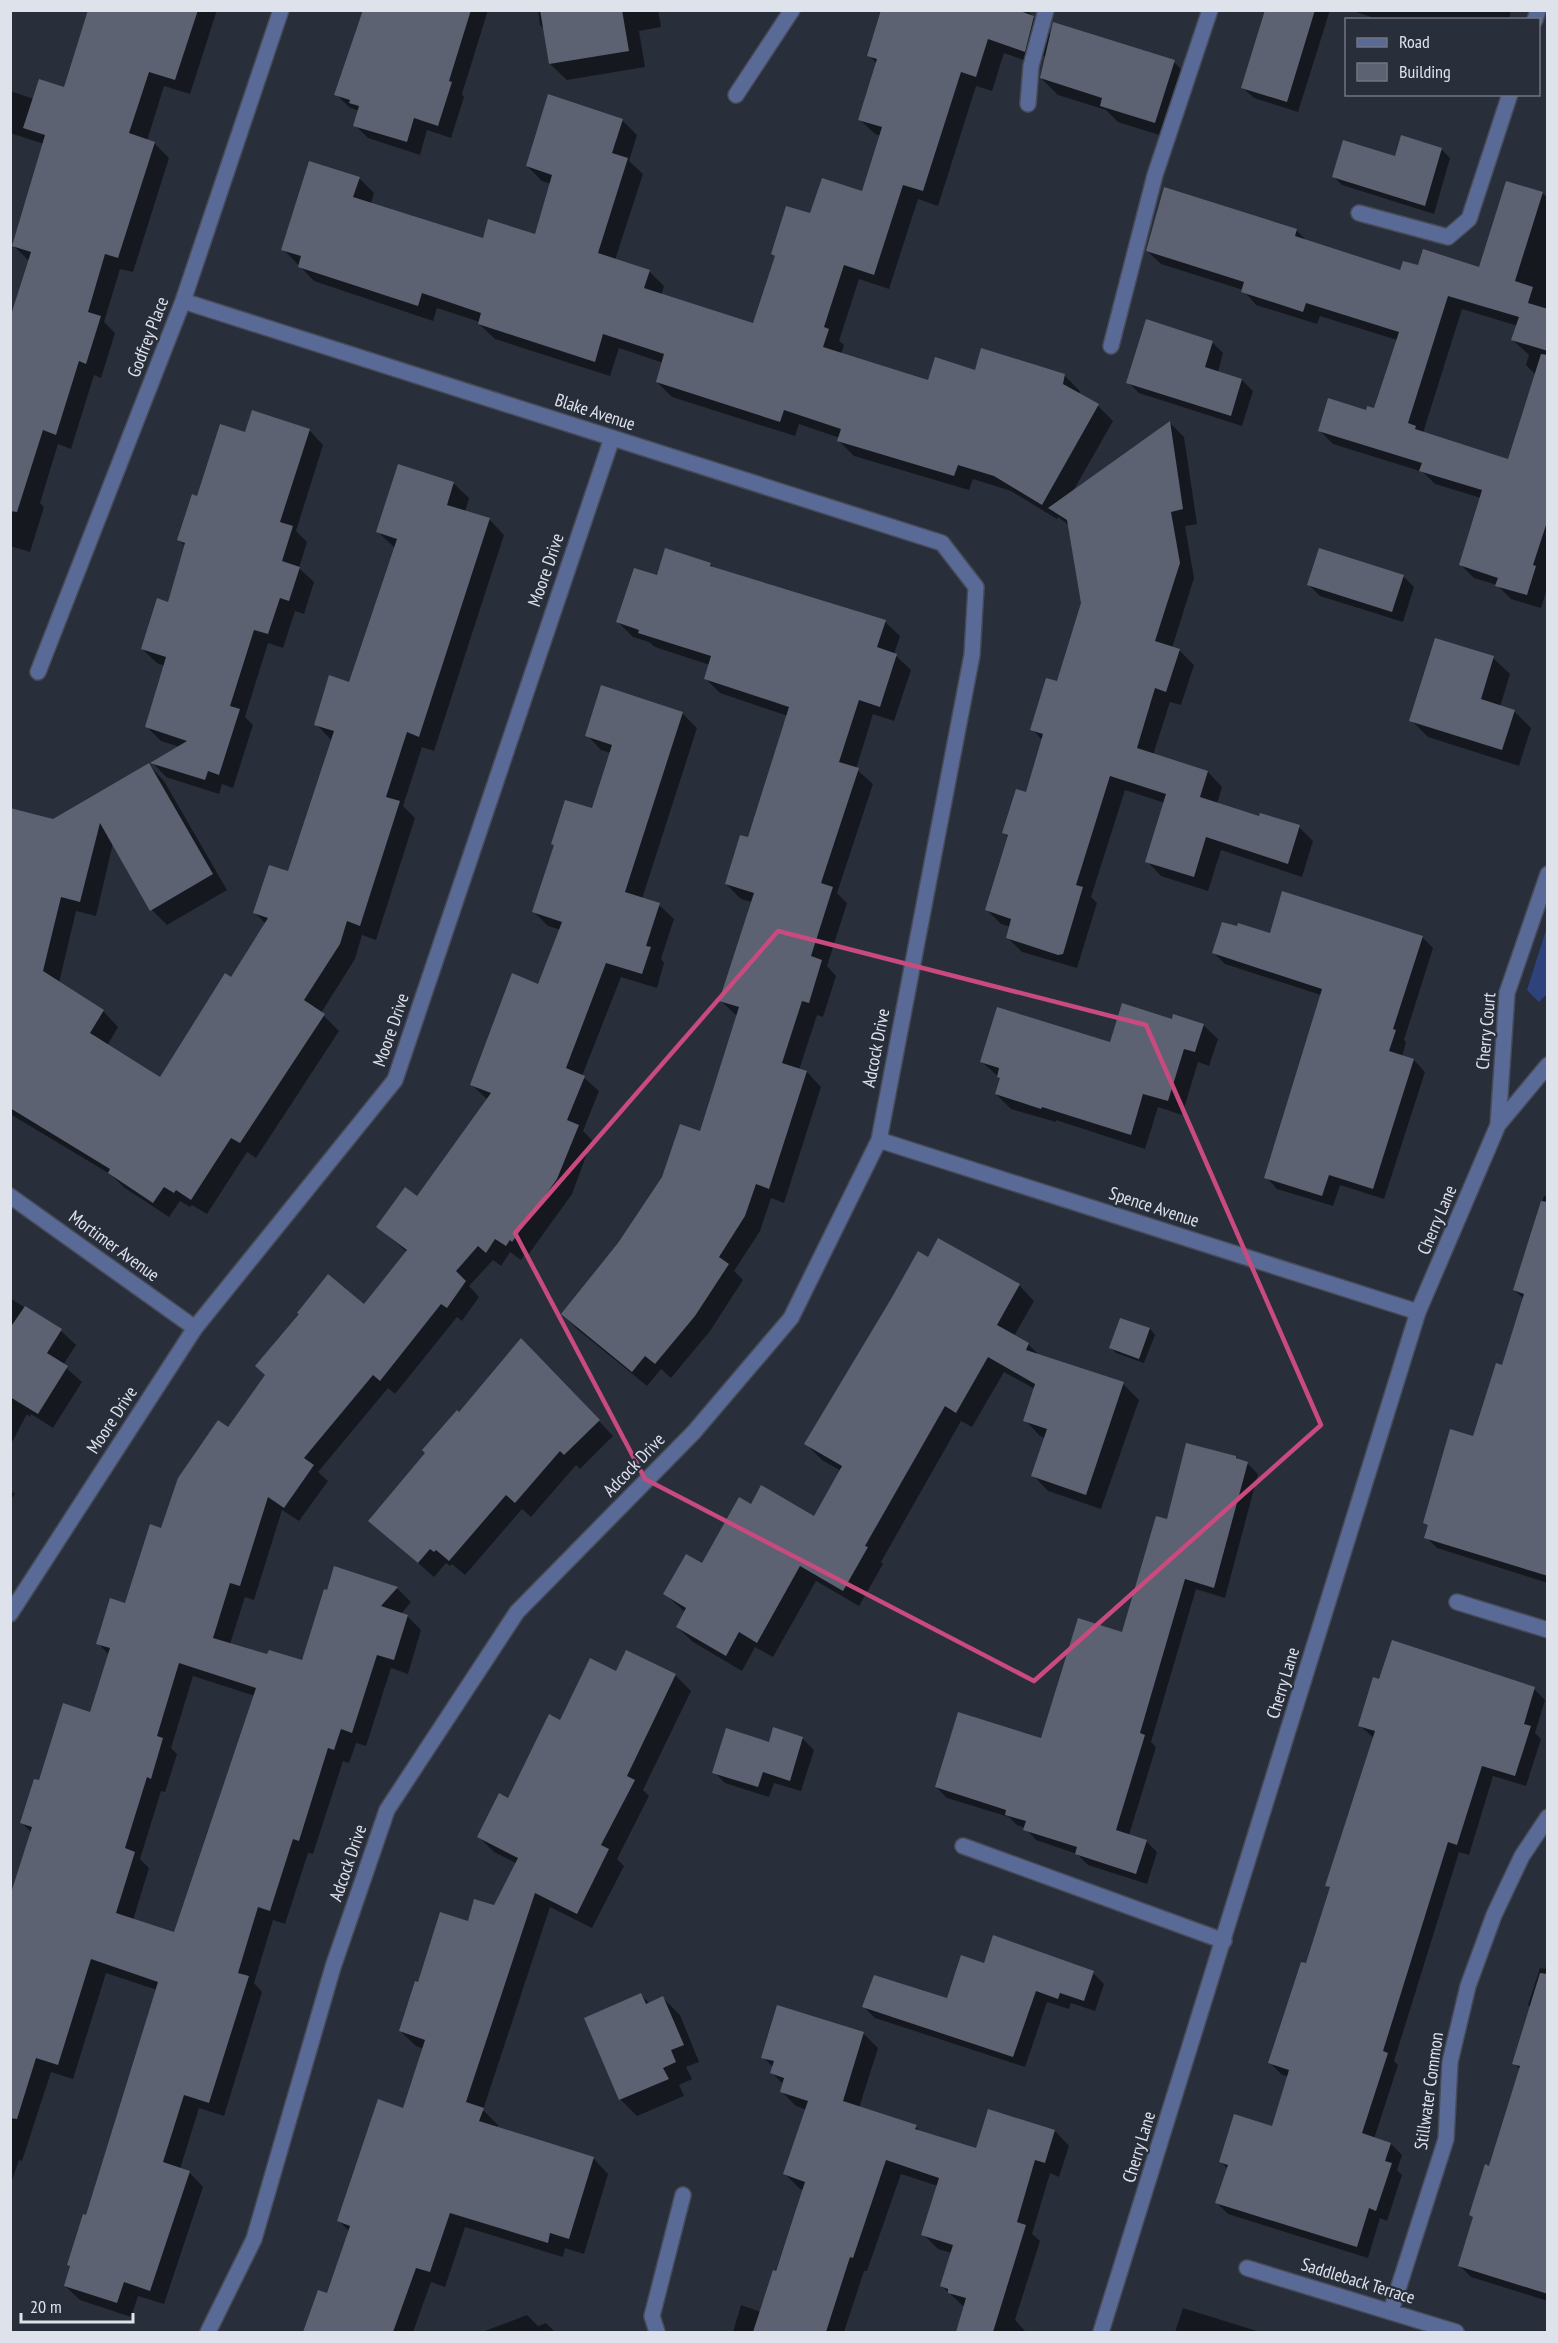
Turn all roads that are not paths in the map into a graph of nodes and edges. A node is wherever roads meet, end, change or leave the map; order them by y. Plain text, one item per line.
1 (281, 10) edge
2 (792, 10) edge
3 (1046, 10) edge
4 (1210, 10) edge
5 (736, 95) dead end
6 (1509, 96) edge
7 (1028, 104) dead end
8 (1359, 213) dead end
9 (183, 301) junction
10 (1111, 346) dead end
11 (612, 438) junction
12 (976, 587) joint
13 (38, 672) dead end
14 (1548, 874) edge
15 (1548, 1065) edge
16 (1498, 1125) junction
17 (879, 1140) junction
18 (10, 1196) edge
19 (1418, 1312) junction
20 (195, 1328) junction
21 (1457, 1602) dead end
22 (10, 1614) edge
23 (1548, 1630) edge
24 (1548, 1817) edge
25 (963, 1846) dead end
26 (1224, 1941) junction
27 (683, 2195) dead end
28 (1247, 2268) dead end
29 (1391, 2312) junction
30 (208, 2332) edge
31 (657, 2332) edge
32 (1101, 2332) edge
33 (1456, 2332) edge

1 - 9 street, Godfrey Place
2 - 5 street
3 - 7 street
4 - 10 street
6 - 8 street
9 - 11 street, Blake Avenue
9 - 13 street, Godfrey Place
11 - 12 street, Blake Avenue
11 - 20 street, Moore Drive
12 - 17 street, Adcock Drive
14 - 16 street, Cherry Court
15 - 16 street, Cherry Lane
16 - 19 street, Cherry Lane
17 - 19 street, Spence Avenue
17 - 30 street, Adcock Drive
18 - 20 street, Mortimer Avenue
19 - 26 street, Cherry Lane
20 - 22 street, Moore Drive
21 - 23 street
24 - 29 street, Stillwater Common
25 - 26 street
26 - 32 street, Cherry Lane
27 - 31 street
28 - 29 street, Saddleback Terrace
29 - 33 street, Saddleback Terrace

